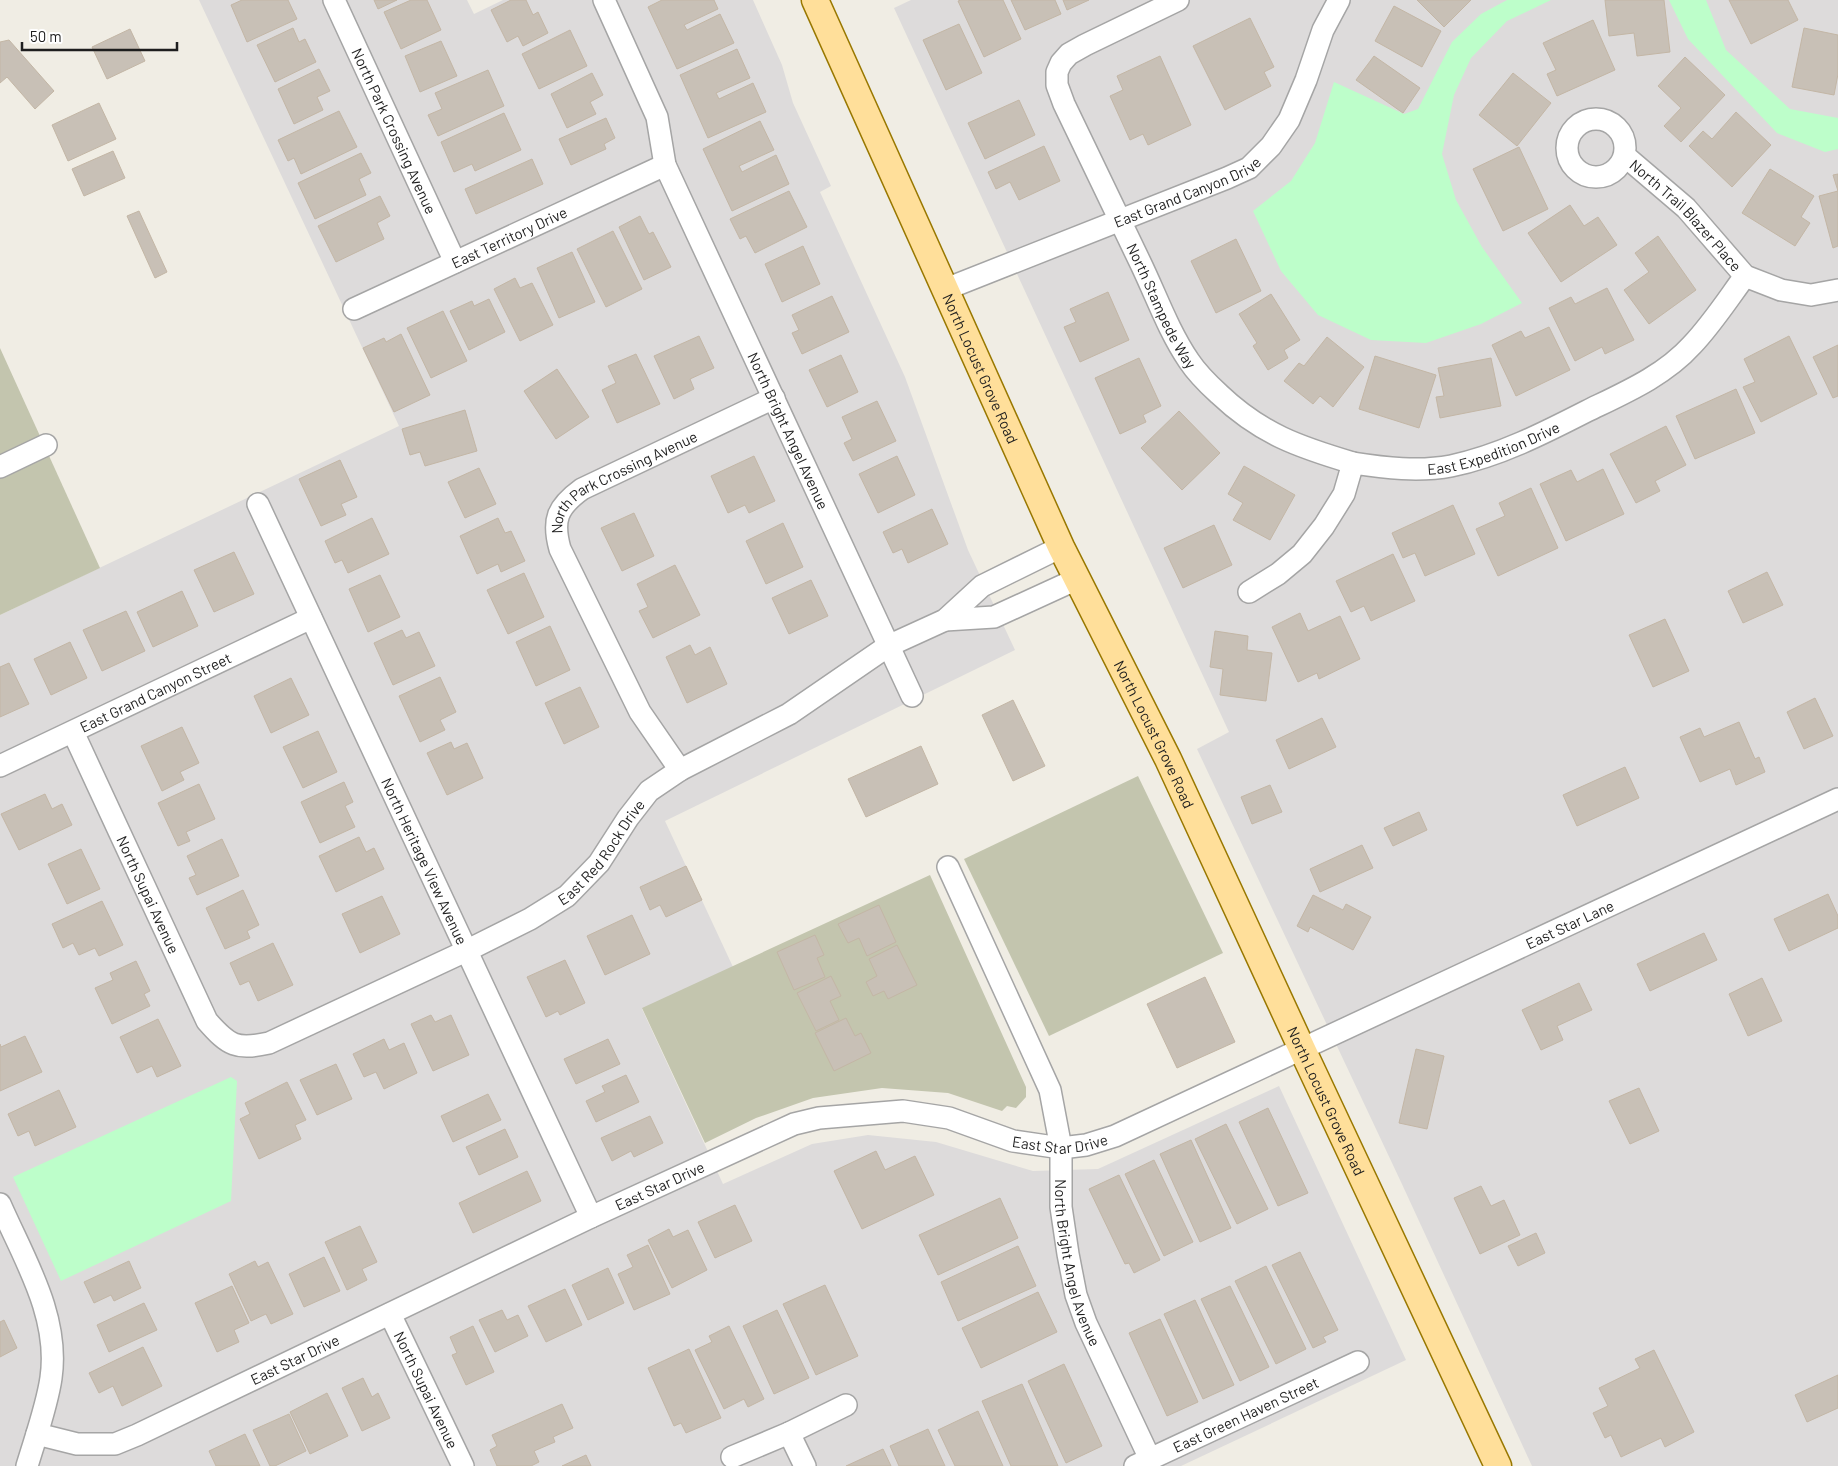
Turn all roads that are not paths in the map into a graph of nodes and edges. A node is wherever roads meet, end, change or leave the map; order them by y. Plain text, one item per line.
1 (334, 0) edge
2 (604, 0) edge
3 (815, 0) edge
4 (1178, 0) edge
5 (1339, 0) edge
6 (1625, 156) dead end
7 (665, 166) junction
8 (1120, 220) junction
9 (455, 262) junction
10 (1745, 276) junction
11 (946, 289) junction
12 (1838, 290) edge
13 (354, 309) dead end
14 (774, 398) junction
15 (46, 445) dead end
16 (1353, 463) junction
17 (0, 467) edge
18 (258, 504) dead end
19 (1061, 548) junction
20 (1077, 579) junction
21 (1249, 592) dead end
22 (311, 618) junction
23 (945, 620) junction
24 (888, 646) junction
25 (912, 696) dead end
26 (72, 732) junction
27 (0, 766) edge
28 (680, 770) junction
29 (1838, 799) edge
30 (948, 867) dead end
31 (466, 951) junction
32 (237, 1046) joint
33 (1302, 1049) junction
34 (1061, 1148) junction
35 (0, 1204) edge
36 (591, 1217) junction
37 (390, 1314) junction
38 (1358, 1362) dead end
39 (846, 1405) dead end
40 (789, 1433) junction
41 (37, 1434) junction
42 (732, 1457) dead end
43 (1142, 1462) edge
44 (27, 1466) edge
45 (463, 1466) edge
46 (805, 1466) edge
47 (1498, 1466) edge

1 - 9 street, North Park Crossing Avenue
2 - 7 street, North Bright Angel Avenue
3 - 11 main road, North Locust Grove Road
4 - 8 street, North Stampede Way
5 - 8 street, East Grand Canyon Drive
6 - 10 street, North Trail Blazer Place
7 - 9 street, East Territory Drive
7 - 14 street, North Bright Angel Avenue
8 - 11 street, East Grand Canyon Drive
8 - 16 street, North Stampede Way
9 - 13 street, East Territory Drive
10 - 12 street
10 - 16 street, East Expedition Drive
11 - 19 main road, North Locust Grove Road
14 - 24 street, North Bright Angel Avenue
14 - 28 street, North Park Crossing Avenue
15 - 17 street
16 - 21 street
18 - 22 street, North Heritage View Avenue
19 - 20 main road, North Locust Grove Road
19 - 23 street, East Red Rock Drive
20 - 23 street, East Red Rock Drive
20 - 33 main road, North Locust Grove Road
22 - 26 street, East Grand Canyon Street
22 - 31 street, North Heritage View Avenue
23 - 24 street, East Red Rock Drive
24 - 25 street, North Bright Angel Avenue
24 - 28 street, East Red Rock Drive
26 - 27 street, East Grand Canyon Street
26 - 32 street, North Supai Avenue
28 - 31 street, East Red Rock Drive
29 - 33 street, East Star Lane
30 - 34 street, North Bright Angel Avenue
31 - 32 street, East Red Rock Drive
31 - 36 street, North Heritage View Avenue
33 - 34 street, East Star Drive
33 - 47 main road, North Locust Grove Road
34 - 36 street, East Star Drive
34 - 43 street, North Bright Angel Avenue
35 - 41 street
36 - 37 street, East Star Drive
37 - 41 street, East Star Drive
37 - 45 street, North Supai Avenue
38 - 43 street, East Green Haven Street
39 - 40 street
40 - 42 street
40 - 46 street
41 - 44 street

